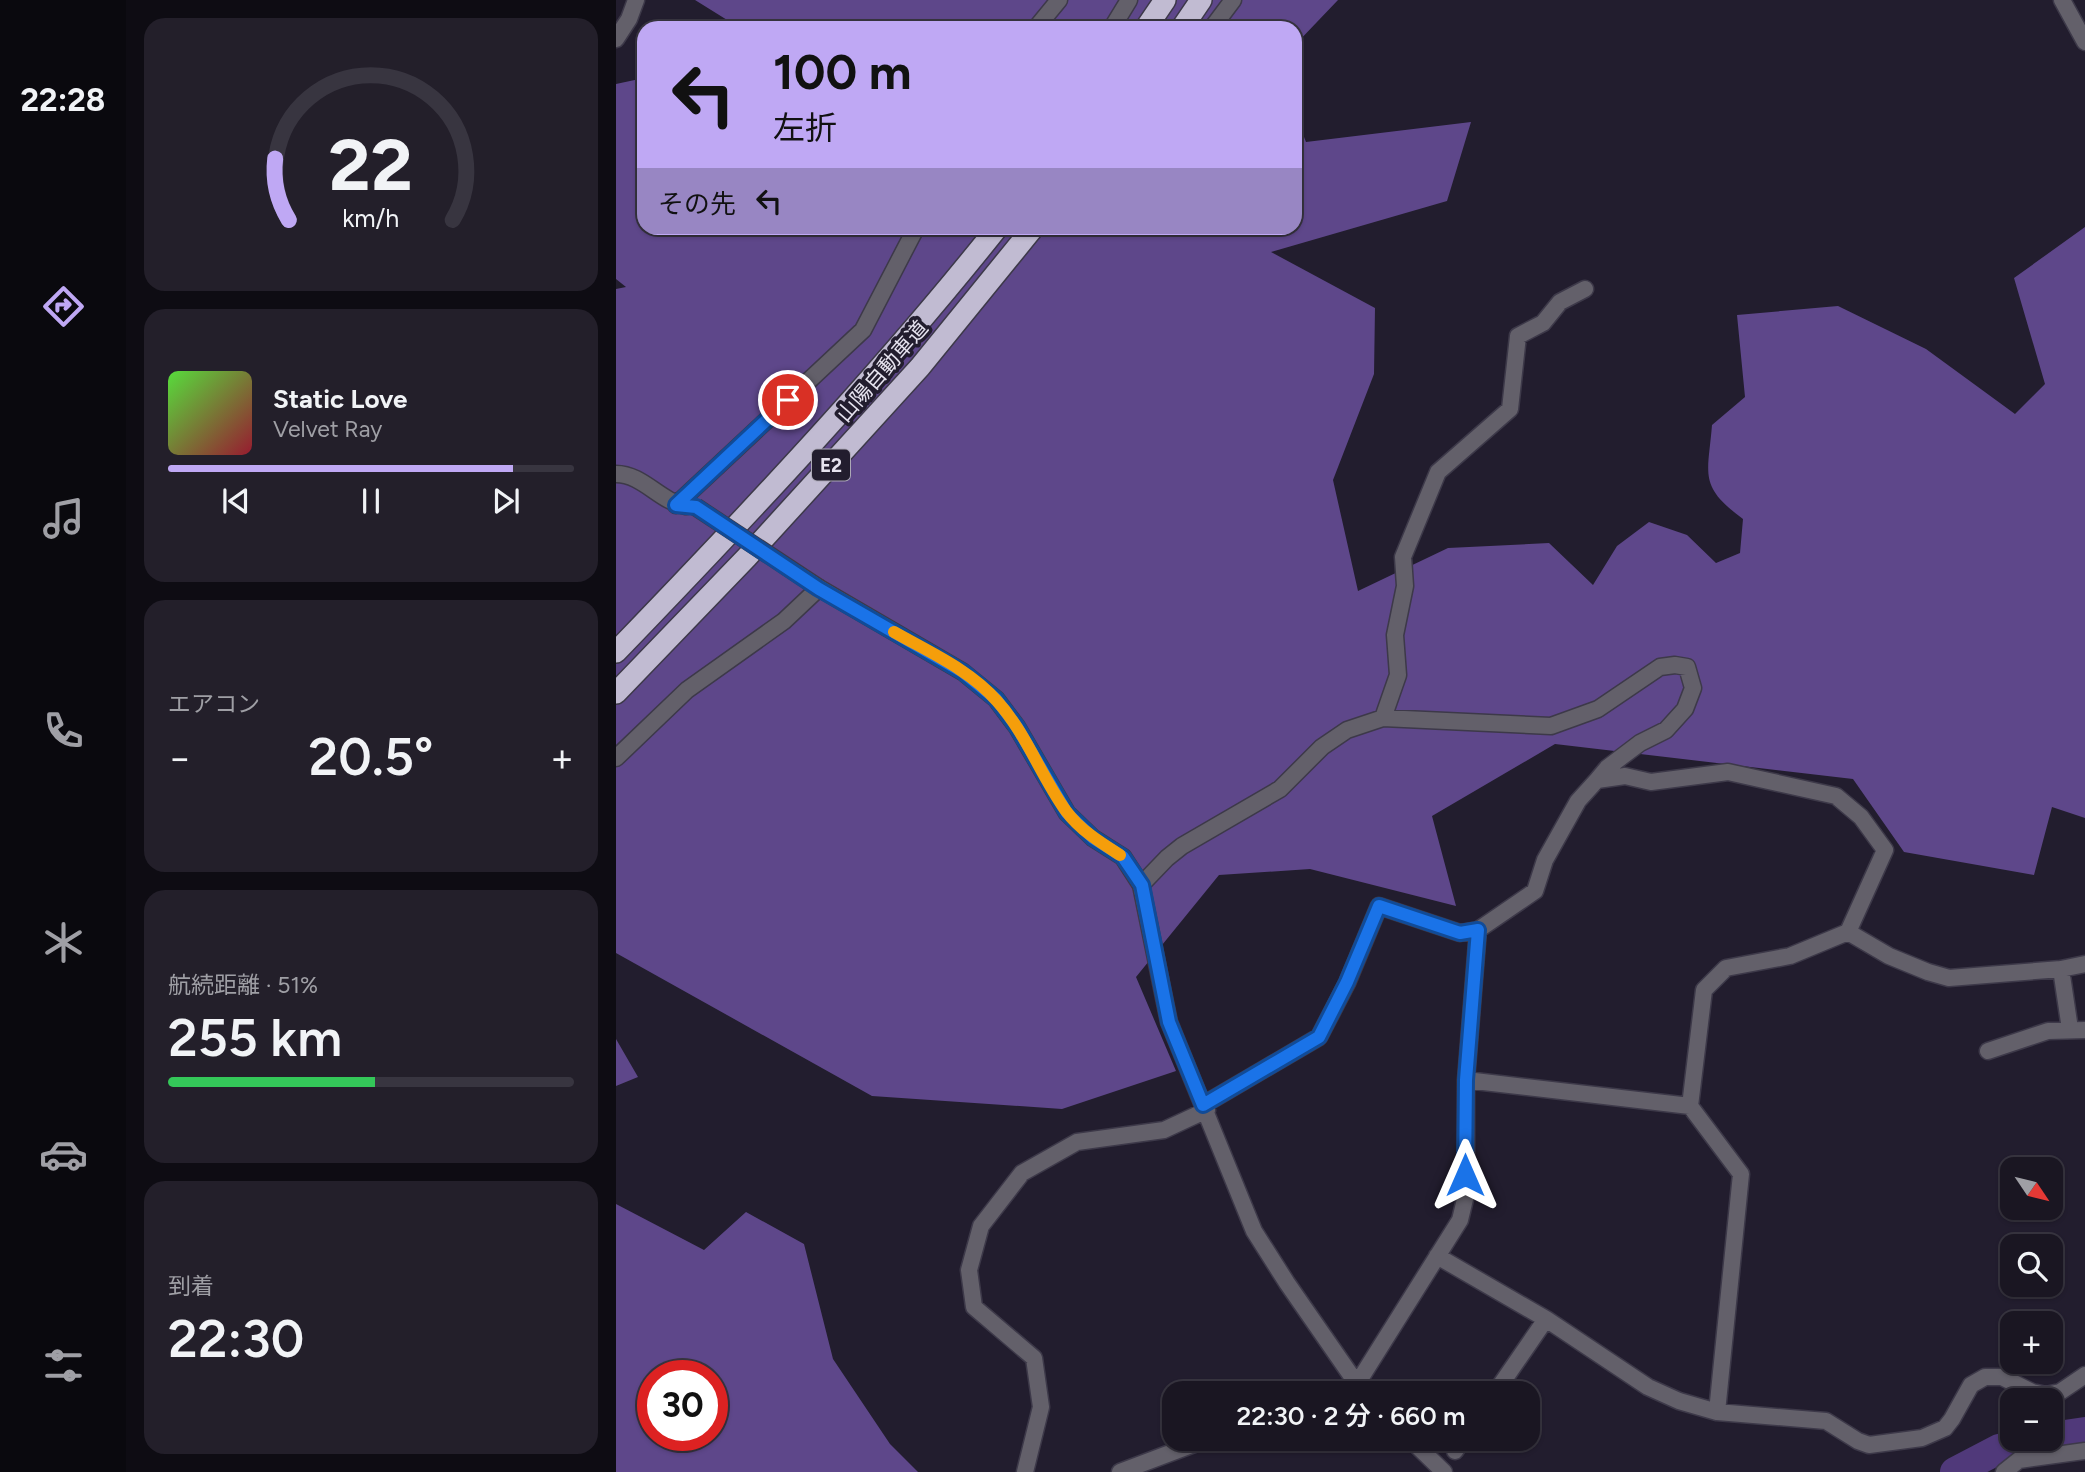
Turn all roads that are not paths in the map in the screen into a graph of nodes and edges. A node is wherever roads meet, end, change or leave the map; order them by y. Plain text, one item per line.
1 (636, 0) edge
2 (1059, 0) edge
3 (1129, 0) edge
4 (1165, 0) edge
5 (1201, 0) edge
6 (1233, 0) edge
7 (2062, 0) edge
8 (1042, 21) edge
9 (1116, 21) edge
10 (1151, 21) edge
11 (1187, 21) edge
12 (1217, 21) edge
13 (616, 39) edge
14 (2085, 42) edge
15 (911, 235) edge
16 (980, 235) edge
17 (991, 235) edge
18 (1028, 235) edge
19 (1039, 235) edge
20 (1585, 289) dead end
21 (972, 304) junction
22 (897, 349) junction
23 (616, 474) edge
24 (676, 505) junction
25 (819, 589) junction
26 (616, 652) edge
27 (616, 693) edge
28 (1383, 718) junction
29 (616, 758) edge
30 (1597, 780) junction
31 (1142, 885) junction
32 (1478, 930) junction
33 (1848, 932) junction
34 (2085, 964) edge
35 (2061, 968) junction
36 (2077, 1029) edge
37 (1988, 1051) dead end
38 (1466, 1080) junction
39 (1690, 1106) junction
40 (1205, 1107) junction
41 (1437, 1255) junction
42 (1546, 1319) junction
43 (2085, 1375) edge
44 (1357, 1381) edge
45 (1366, 1381) edge
46 (1503, 1381) edge
47 (1717, 1412) junction
48 (1176, 1451) edge
49 (1422, 1451) edge
50 (2085, 1451) edge
51 (1025, 1472) edge
52 (1120, 1472) edge
53 (1444, 1472) edge
54 (2004, 1472) edge

1 - 13 street
2 - 8 street
3 - 9 street
4 - 10 highway
5 - 11 highway
6 - 12 street
7 - 14 street
15 - 24 street
16 - 22 street
17 - 22 highway, 山陽自動車道 / E2
18 - 21 highway, 山陽自動車道 / E2
19 - 21 street
20 - 28 street
21 - 27 highway, 山陽自動車道 / E2
22 - 26 highway, 山陽自動車道 / E2
23 - 24 street
24 - 25 street, bridge
25 - 29 street
25 - 31 street
28 - 30 street
28 - 31 street
30 - 32 street
30 - 33 street
31 - 40 street
32 - 38 street
32 - 40 street
33 - 35 street
33 - 39 street
34 - 35 street
35 - 36 street
36 - 37 street
38 - 39 street
38 - 41 street
39 - 47 street
40 - 44 street
40 - 51 street
41 - 42 street
41 - 45 street
42 - 46 street
42 - 47 street
43 - 47 street
48 - 52 street
49 - 53 street
50 - 54 street

